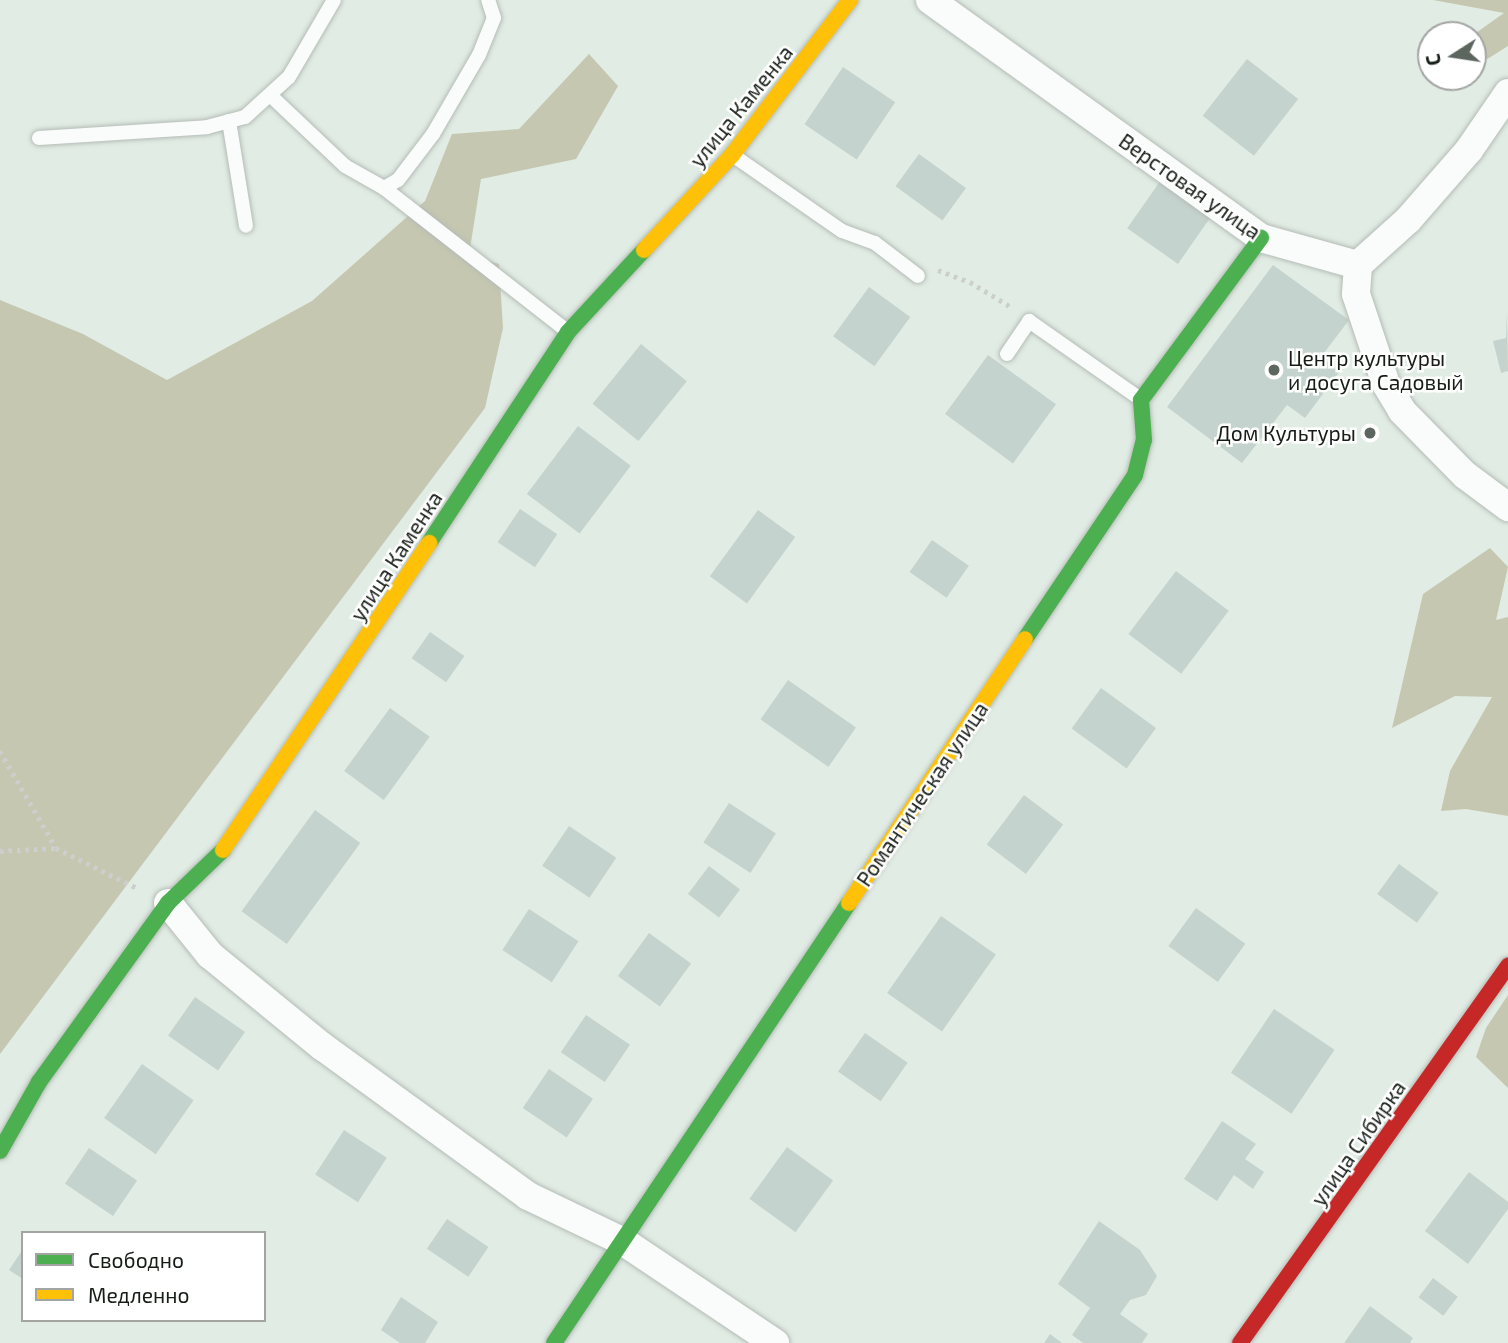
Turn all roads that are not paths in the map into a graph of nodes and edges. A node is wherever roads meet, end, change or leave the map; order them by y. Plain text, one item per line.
1 (334, 0) edge
2 (488, 0) edge
3 (850, 0) edge
4 (930, 0) edge
5 (1508, 93) edge
6 (270, 95) junction
7 (229, 121) junction
8 (39, 138) dead end
9 (733, 155) junction
10 (384, 188) junction
11 (246, 226) dead end
12 (1261, 238) junction
13 (1358, 265) junction
14 (918, 276) road end
15 (568, 332) junction
16 (1007, 354) dead end
17 (1141, 400) junction
18 (1508, 507) edge
19 (168, 902) junction
20 (1508, 966) edge
21 (0, 1151) edge
22 (624, 1242) junction
23 (554, 1343) edge
24 (775, 1343) edge
25 (1240, 1343) edge

1 - 6 lane
2 - 10 lane
3 - 9 street, улица Каменка
4 - 12 street, Верстовая улица
5 - 13 street
6 - 7 lane
6 - 10 lane
7 - 8 lane
7 - 11 lane
9 - 14 lane
9 - 15 street, улица Каменка
10 - 15 lane
12 - 13 street, Верстовая улица
12 - 17 street
13 - 18 street
15 - 19 street, улица Каменка
16 - 17 lane
17 - 22 street, Романтическая улица
19 - 21 street, улица Каменка
19 - 22 street
20 - 25 street, улица Сибирка
22 - 23 street, Романтическая улица
22 - 24 street

